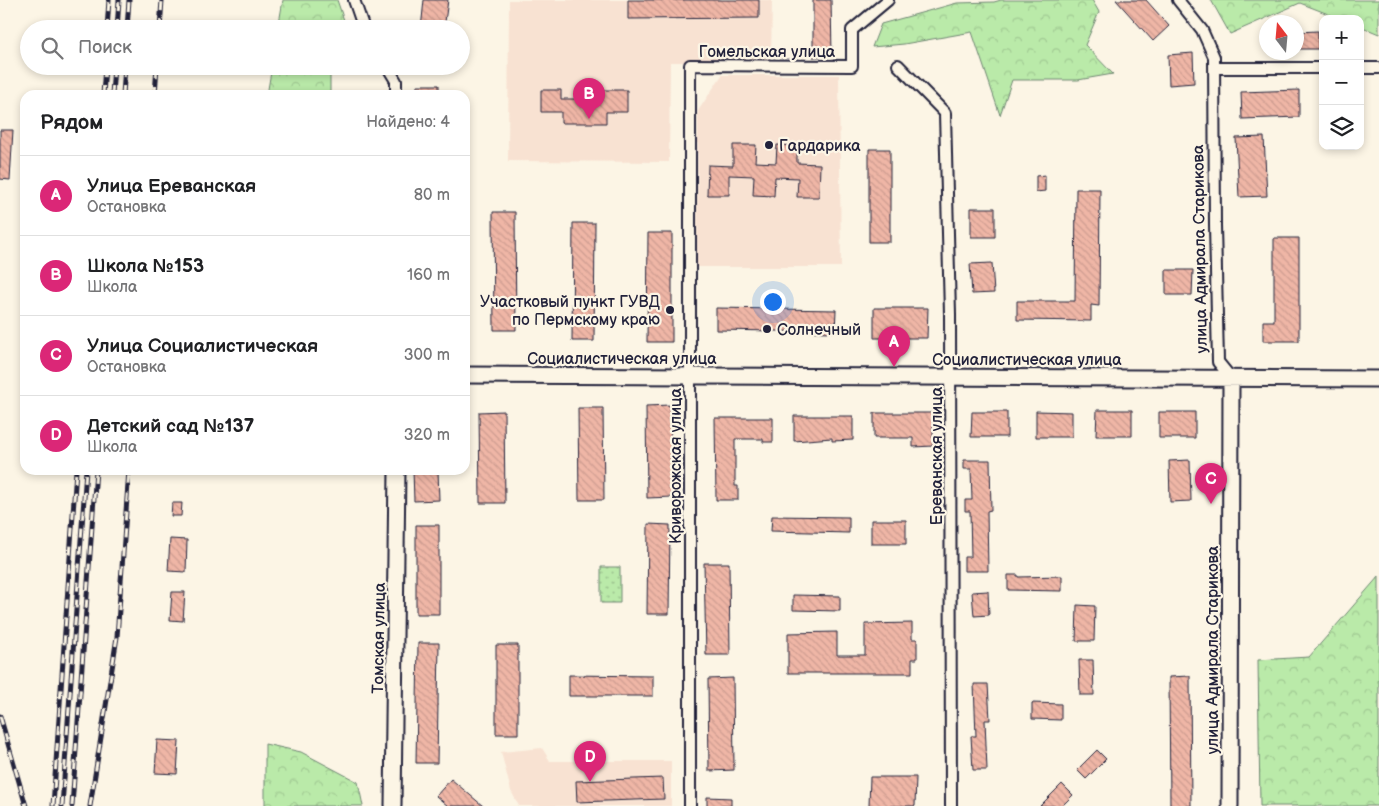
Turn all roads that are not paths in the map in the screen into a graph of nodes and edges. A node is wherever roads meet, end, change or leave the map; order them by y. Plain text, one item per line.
1 (354, 0) edge
2 (888, 0) edge
3 (1178, 0) edge
4 (361, 20) edge
5 (898, 65) dead end
6 (690, 66) joint
7 (1216, 68) junction
8 (1319, 68) edge
9 (1364, 68) edge
10 (1379, 68) edge
11 (392, 75) edge
12 (396, 90) edge
13 (470, 375) edge
14 (690, 375) junction
15 (951, 376) junction
16 (1231, 378) junction
17 (1379, 379) edge
18 (397, 475) edge
19 (394, 806) edge
20 (690, 806) edge
21 (951, 806) edge
22 (1230, 806) edge

1 - 4 street
2 - 6 street, Гомельская улица
3 - 7 street, улица Адмирала Старикова
5 - 15 street, Ереванская улица
6 - 14 street, Криворожская улица
7 - 8 street
7 - 16 street, улица Адмирала Старикова
9 - 10 street
11 - 12 street
13 - 14 street, Социалистическая улица
14 - 15 street, Социалистическая улица
14 - 20 street, Криворожская улица
15 - 16 street, Социалистическая улица
15 - 21 street, Ереванская улица
16 - 17 street, Социалистическая улица
16 - 22 street, улица Адмирала Старикова
18 - 19 street, Томская улица

